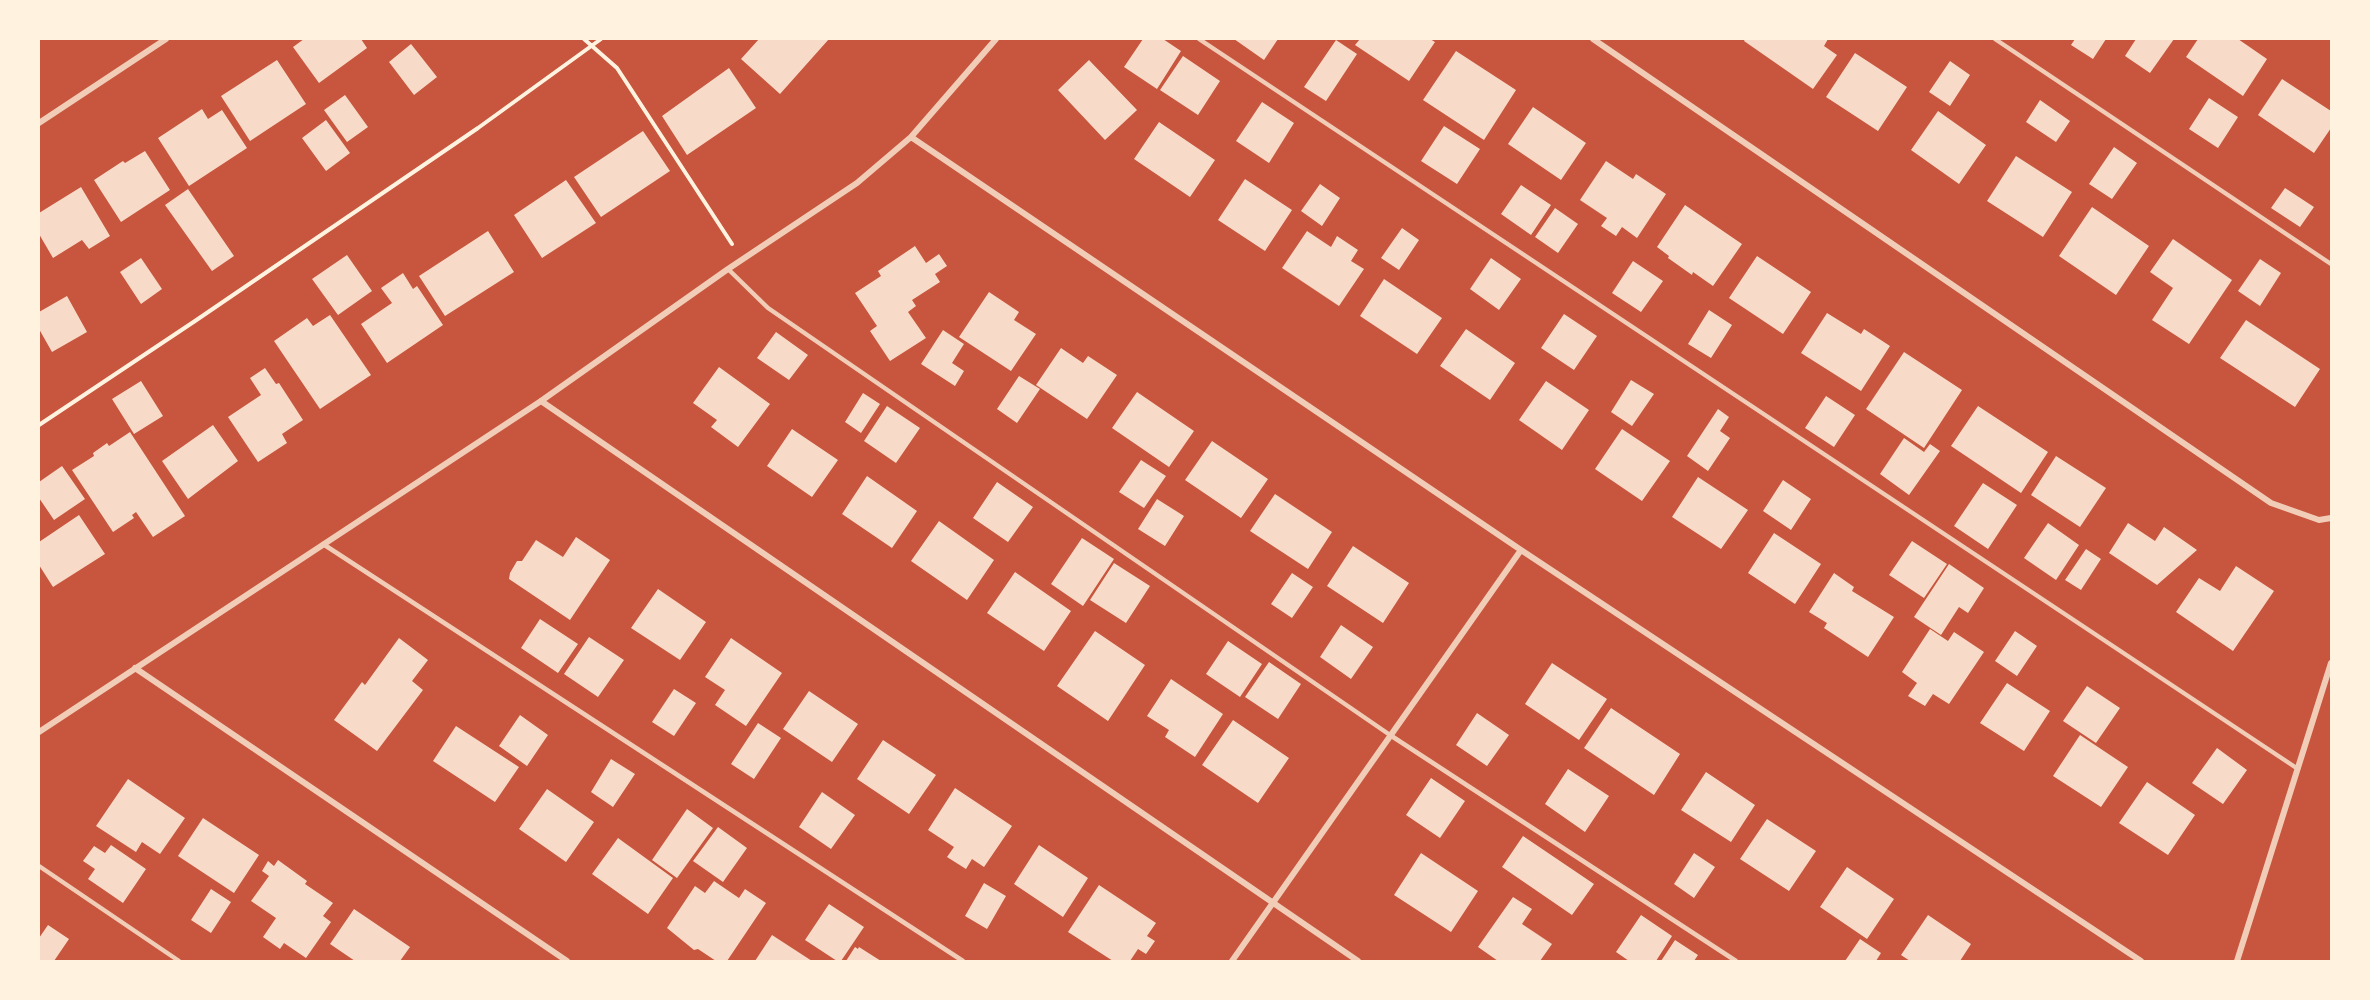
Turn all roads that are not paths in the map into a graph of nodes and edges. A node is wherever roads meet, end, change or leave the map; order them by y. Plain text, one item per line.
1 (166, 39) edge
2 (996, 39) edge
3 (1200, 39) edge
4 (1593, 39) edge
5 (1995, 39) edge
6 (39, 123) edge
7 (910, 138) junction
8 (2331, 264) edge
9 (728, 269) junction
10 (541, 401) junction
11 (2331, 518) edge
12 (323, 544) junction
13 (1521, 550) junction
14 (2331, 663) edge
15 (135, 668) junction
16 (39, 732) edge
17 (1390, 735) junction
18 (2298, 769) junction
19 (39, 866) edge
20 (1273, 902) junction
21 (179, 961) edge
22 (567, 961) edge
23 (963, 961) edge
24 (1232, 961) edge
25 (1358, 961) edge
26 (1736, 961) edge
27 (2141, 961) edge
28 (2237, 961) edge

1 - 6 street
2 - 7 street
3 - 18 lane
4 - 11 street
5 - 8 lane
7 - 9 street
7 - 13 street
9 - 10 street
9 - 17 lane
10 - 12 street
10 - 20 street
12 - 15 street
12 - 23 lane
13 - 17 street
13 - 27 street
14 - 18 street
15 - 16 street
15 - 22 street
17 - 20 street
17 - 26 lane
18 - 28 street
19 - 21 lane
20 - 24 street
20 - 25 street

